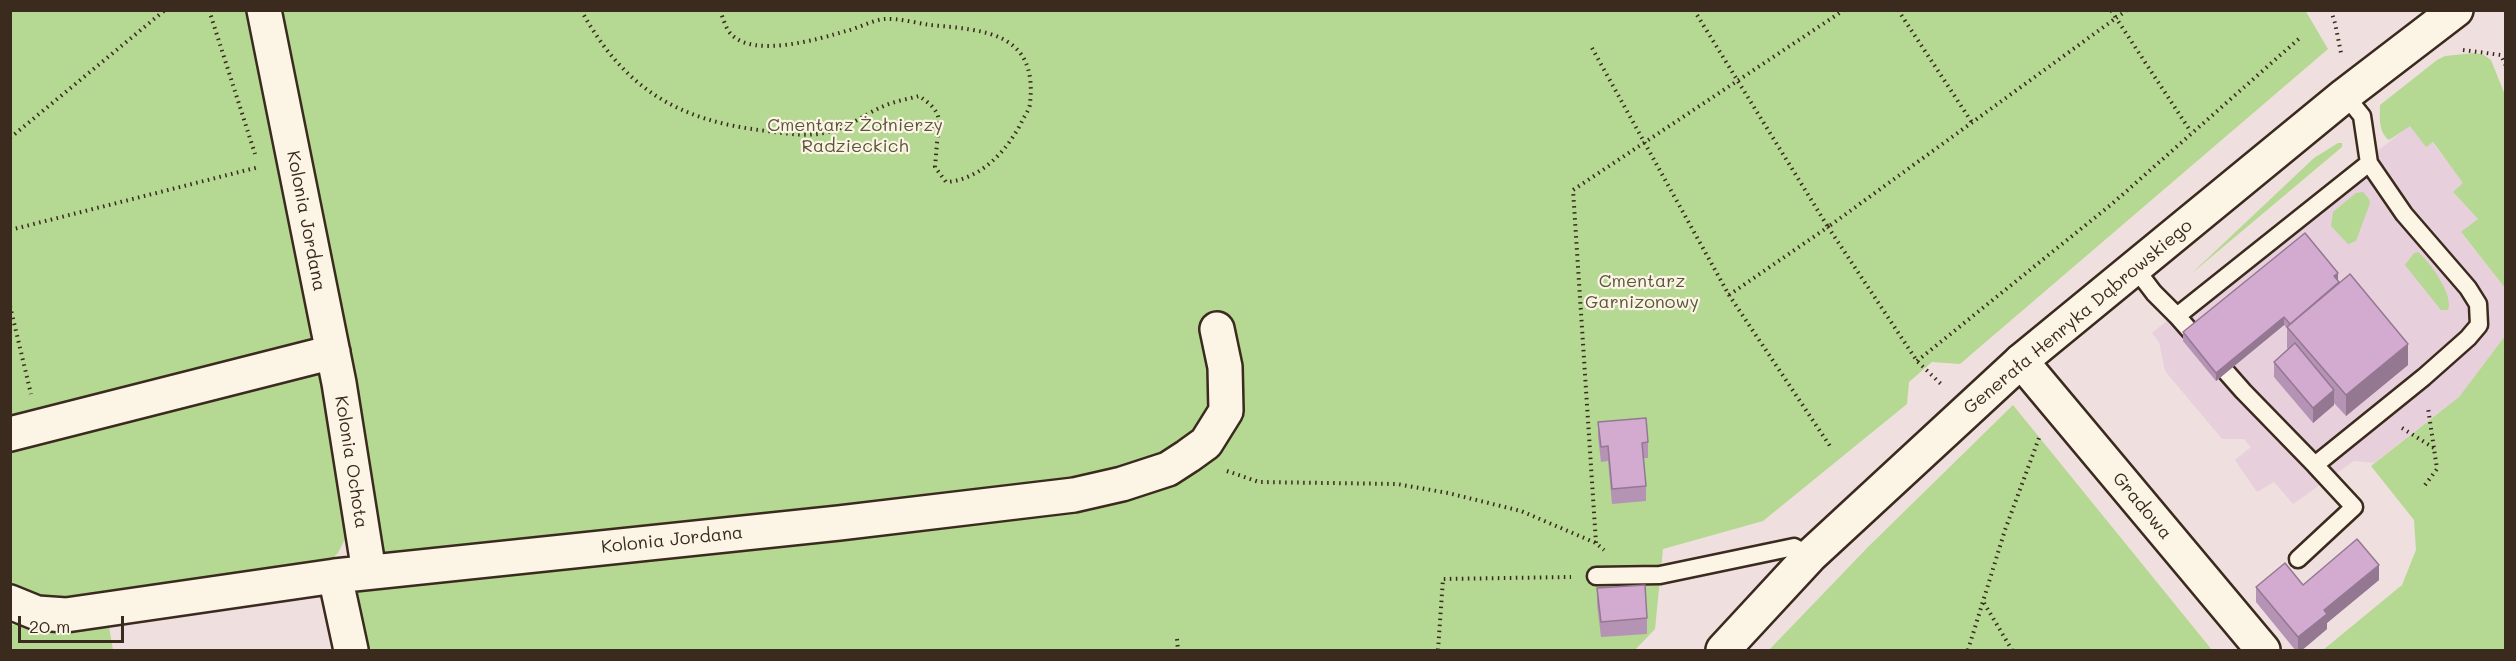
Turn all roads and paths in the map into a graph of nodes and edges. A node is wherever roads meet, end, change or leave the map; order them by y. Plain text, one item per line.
1 (165, 10) edge
2 (209, 10) edge
3 (264, 10) edge
4 (581, 10) edge
5 (720, 10) edge
6 (1694, 10) edge
7 (1844, 10) edge
8 (1899, 10) edge
9 (2111, 10) edge
10 (2127, 10) edge
11 (2331, 10) edge
12 (2456, 10) edge
13 (2116, 18) junction
14 (2302, 36) dead end
15 (1592, 48) dead end
16 (2501, 55) dead end
17 (2340, 60) dead end
18 (2505, 66) edge
19 (1736, 82) junction
20 (2345, 95) junction
21 (1973, 124) junction
22 (2191, 132) junction
23 (10, 138) edge
24 (1644, 143) junction
25 (2369, 163) junction
26 (1828, 227) junction
27 (10, 230) edge
28 (2135, 268) junction
29 (1729, 295) junction
30 (10, 306) edge
31 (2177, 316) junction
32 (1216, 329) dead end
33 (333, 352) junction
34 (1917, 361) junction
35 (2021, 361) junction
36 (2424, 377) junction
37 (1949, 391) dead end
38 (2053, 398) junction
39 (2378, 414) junction
40 (25, 430) edge
41 (1830, 446) dead end
42 (2434, 448) junction
43 (2316, 465) junction
44 (1247, 479) dead end
45 (2425, 485) dead end
46 (1809, 556) junction
47 (2298, 559) dead end
48 (369, 572) junction
49 (335, 576) junction
50 (1596, 576) joint
51 (10, 602) edge
52 (1984, 603) junction
53 (1177, 639) dead end
54 (351, 651) edge
55 (1178, 651) edge
56 (1438, 651) edge
57 (1723, 651) edge
58 (1968, 651) edge
59 (2012, 651) edge
60 (2262, 651) edge

1 - 23 path
2 - 27 path
3 - 33 street, Kolonia Jordana
4 - 5 path
6 - 19 path
7 - 19 path
8 - 21 path
9 - 13 path
10 - 13 path
11 - 17 path
12 - 20 street, Generała Henryka Dąbrowskiego
13 - 21 path
13 - 22 path
14 - 22 path
15 - 24 path
16 - 18 path
19 - 24 path
19 - 26 path
20 - 25 lane
20 - 28 street, Generała Henryka Dąbrowskiego
21 - 26 path
22 - 34 path
24 - 29 path
24 - 44 path
25 - 31 lane
25 - 36 lane
26 - 29 path
26 - 34 path
28 - 31 lane
28 - 35 street, Generała Henryka Dąbrowskiego
29 - 41 path
30 - 40 path
31 - 43 lane
32 - 48 street, Kolonia Jordana
33 - 40 street
33 - 48 street, Kolonia Ochota
34 - 37 path
35 - 38 street, Gradowa
35 - 46 street, Generała Henryka Dąbrowskiego
36 - 39 lane
36 - 42 path
38 - 52 path
38 - 60 street, Gradowa
39 - 42 path
39 - 43 lane
42 - 45 path
43 - 47 lane
46 - 50 lane
46 - 57 street, Generała Henryka Dąbrowskiego
48 - 49 street, Kolonia Jordana
49 - 51 street, Kolonia Jordana
49 - 54 street
50 - 56 path
52 - 58 path
52 - 59 path
53 - 55 path

